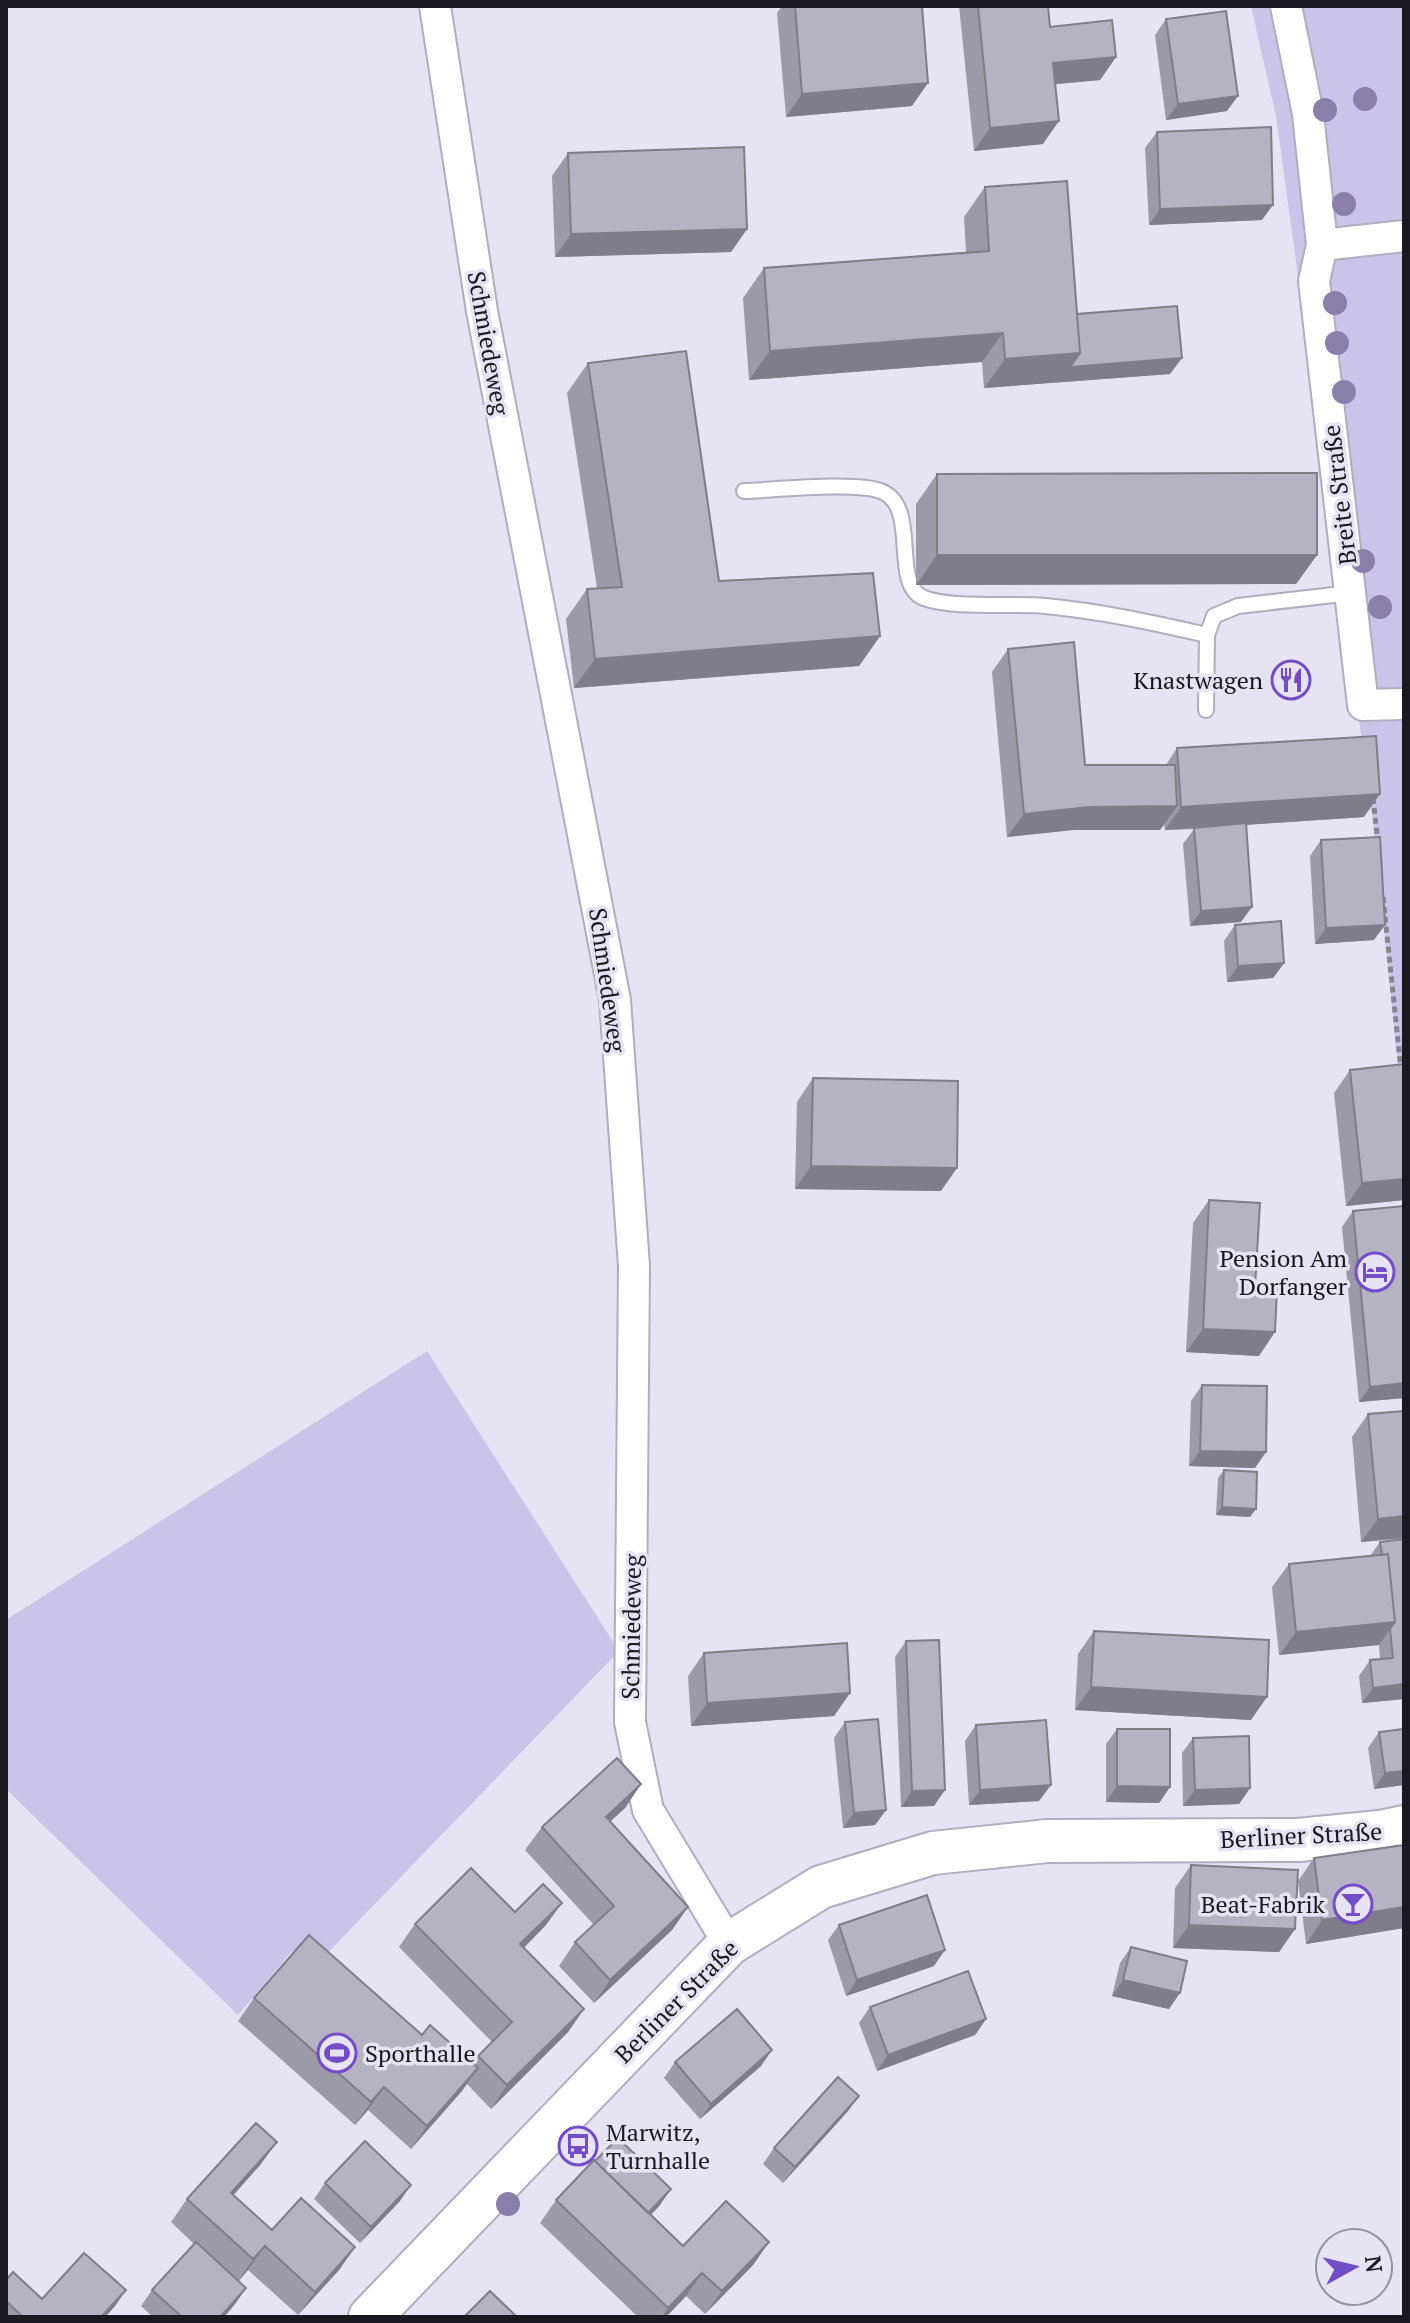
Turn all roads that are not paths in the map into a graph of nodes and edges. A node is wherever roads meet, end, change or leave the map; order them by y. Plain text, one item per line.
1 (435, 6) edge
2 (1286, 6) edge
3 (1404, 236) edge
4 (1322, 245) junction
5 (744, 491) dead end
6 (1351, 593) junction
7 (1207, 635) junction
8 (1404, 704) edge
9 (1206, 710) dead end
10 (1404, 1827) edge
11 (729, 1944) junction
12 (370, 2317) edge

1 - 11 street, Schmiedeweg
2 - 4 street, Breite Straße
3 - 4 street
4 - 6 street, Breite Straße
5 - 7 lane
6 - 7 lane
6 - 8 street, Breite Straße
7 - 9 lane
10 - 11 main road, Berliner Straße
11 - 12 main road, Berliner Straße

